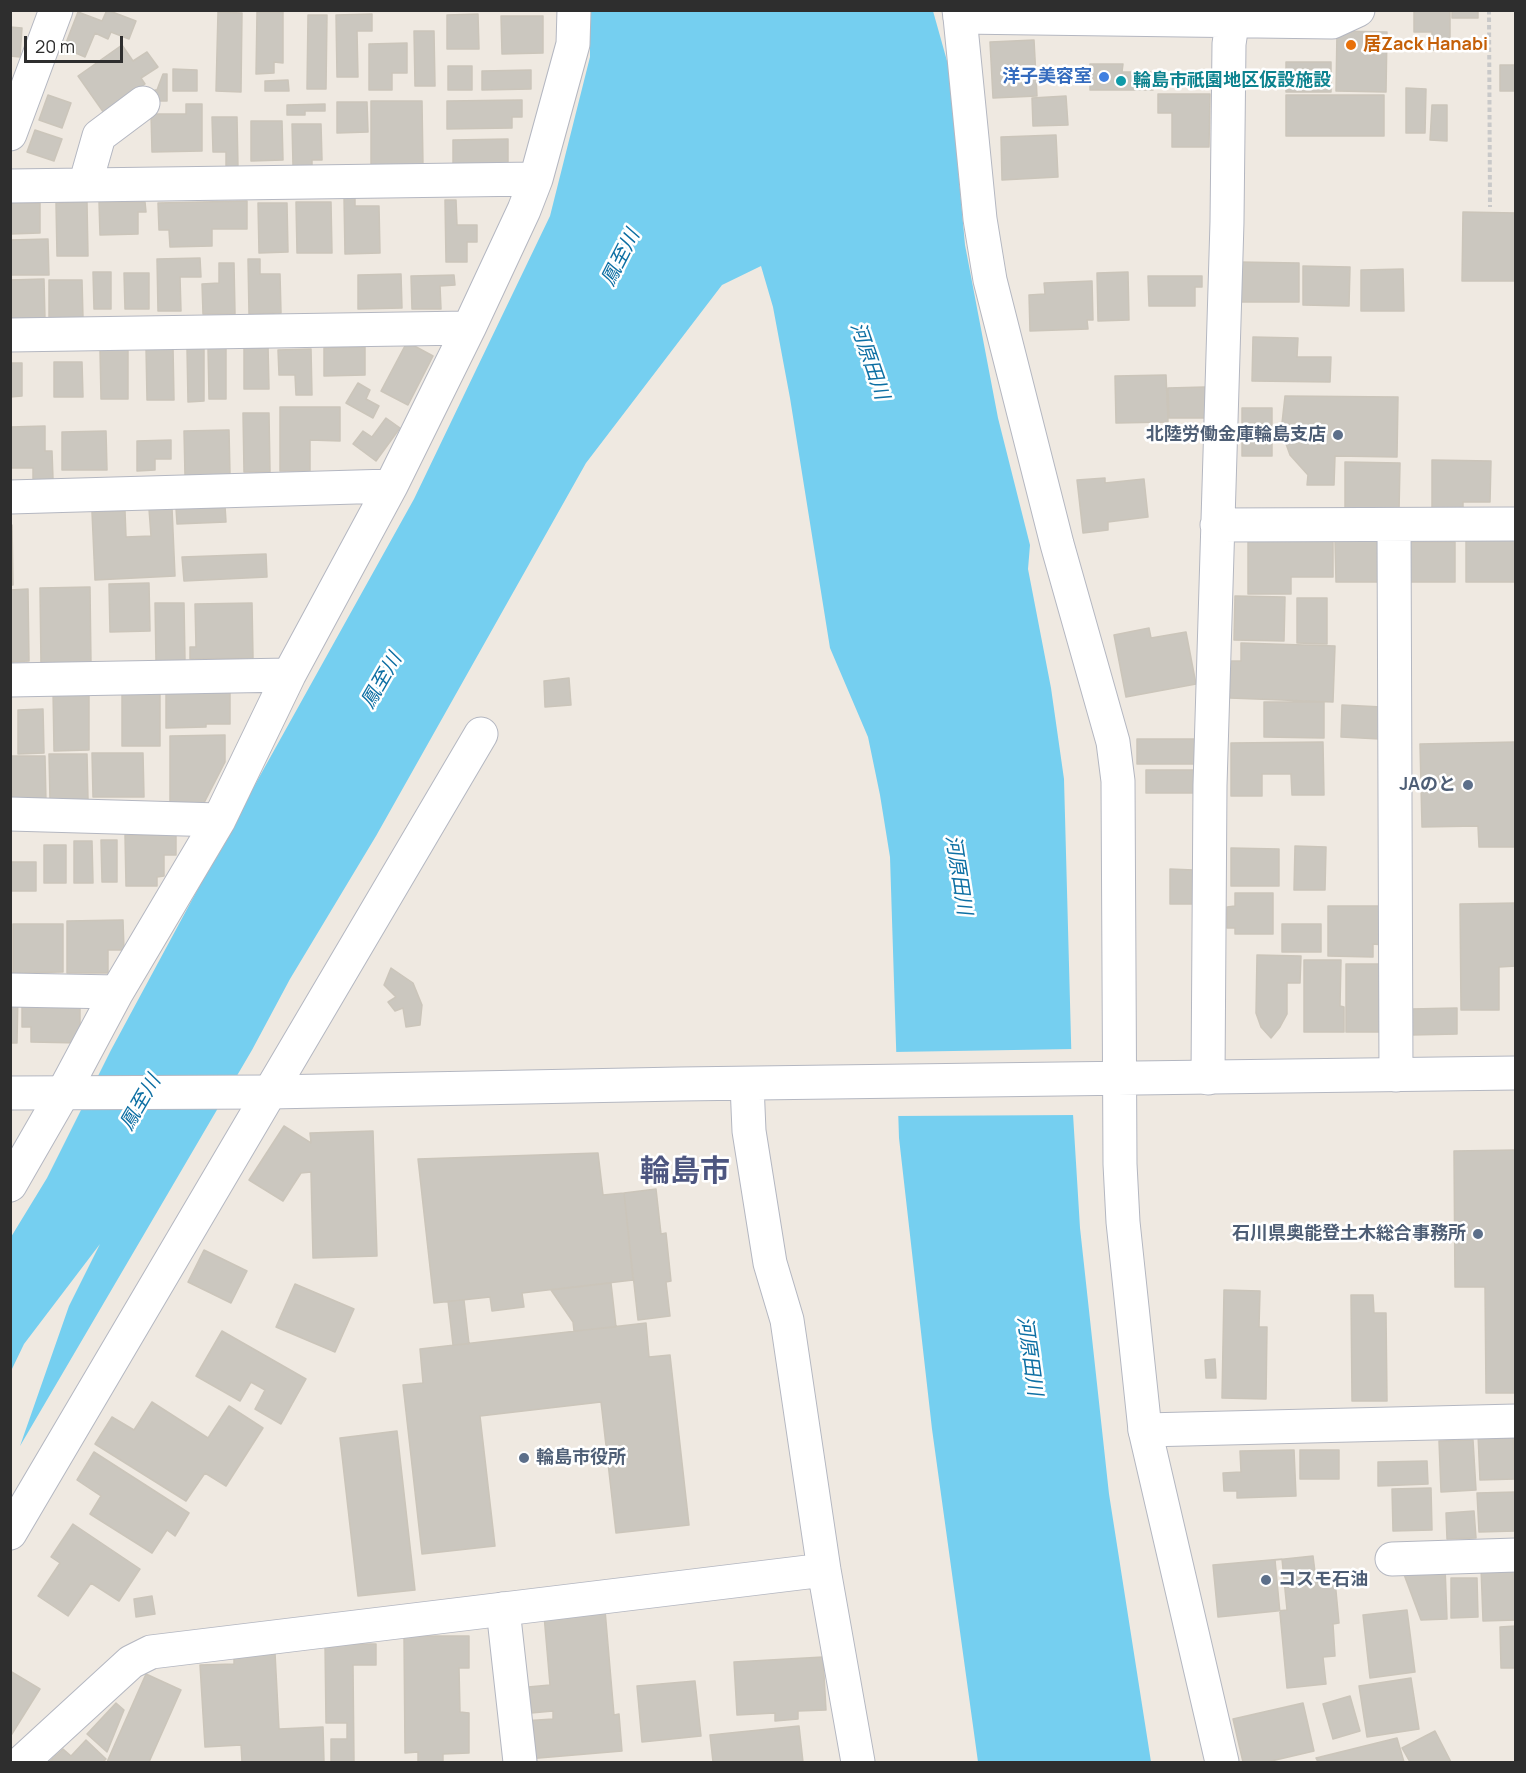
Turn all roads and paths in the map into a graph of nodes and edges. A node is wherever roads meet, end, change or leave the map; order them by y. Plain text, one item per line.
1 (56, 10) edge
2 (574, 10) edge
3 (1358, 10) edge
4 (1489, 10) edge
5 (960, 14) edge
6 (1233, 16) edge
7 (143, 103) dead end
8 (10, 134) edge
9 (536, 179) junction
10 (86, 185) junction
11 (10, 186) edge
12 (1490, 207) dead end
13 (469, 328) junction
14 (10, 335) edge
15 (391, 486) junction
16 (10, 496) edge
17 (1515, 524) edge
18 (1217, 525) junction
19 (1394, 525) junction
20 (289, 675) junction
21 (10, 680) edge
22 (481, 734) dead end
23 (10, 814) edge
24 (219, 820) junction
25 (10, 990) edge
26 (117, 992) junction
27 (1515, 1073) edge
28 (1396, 1075) junction
29 (1208, 1078) junction
30 (1107, 1079) junction
31 (747, 1084) junction
32 (270, 1092) junction
33 (10, 1093) edge
34 (63, 1093) junction
35 (10, 1185) edge
36 (1515, 1421) edge
37 (1145, 1430) junction
38 (10, 1533) edge
39 (1515, 1555) edge
40 (1392, 1559) dead end
41 (824, 1570) junction
42 (503, 1609) junction
43 (22, 1762) edge
44 (520, 1762) edge
45 (858, 1762) edge
46 (1222, 1762) edge

1 - 8 street
2 - 9 street
3 - 6 street
4 - 12 path
5 - 6 street
5 - 30 street
6 - 18 street
7 - 10 street
9 - 10 street
9 - 13 street
10 - 11 street
13 - 14 street
13 - 15 street
15 - 16 street
15 - 20 street
17 - 19 street
18 - 19 street
18 - 29 street
19 - 28 street
20 - 21 street
20 - 24 street
22 - 32 street
23 - 24 street
24 - 26 street
25 - 26 street
26 - 34 street
27 - 28 street
28 - 29 street
29 - 30 street
30 - 31 street
30 - 37 street
31 - 32 street
31 - 41 street
32 - 34 street
32 - 38 street
33 - 34 street
34 - 35 street
36 - 37 street
37 - 46 street
39 - 40 street
41 - 42 street
41 - 45 street
42 - 43 street
42 - 44 street

